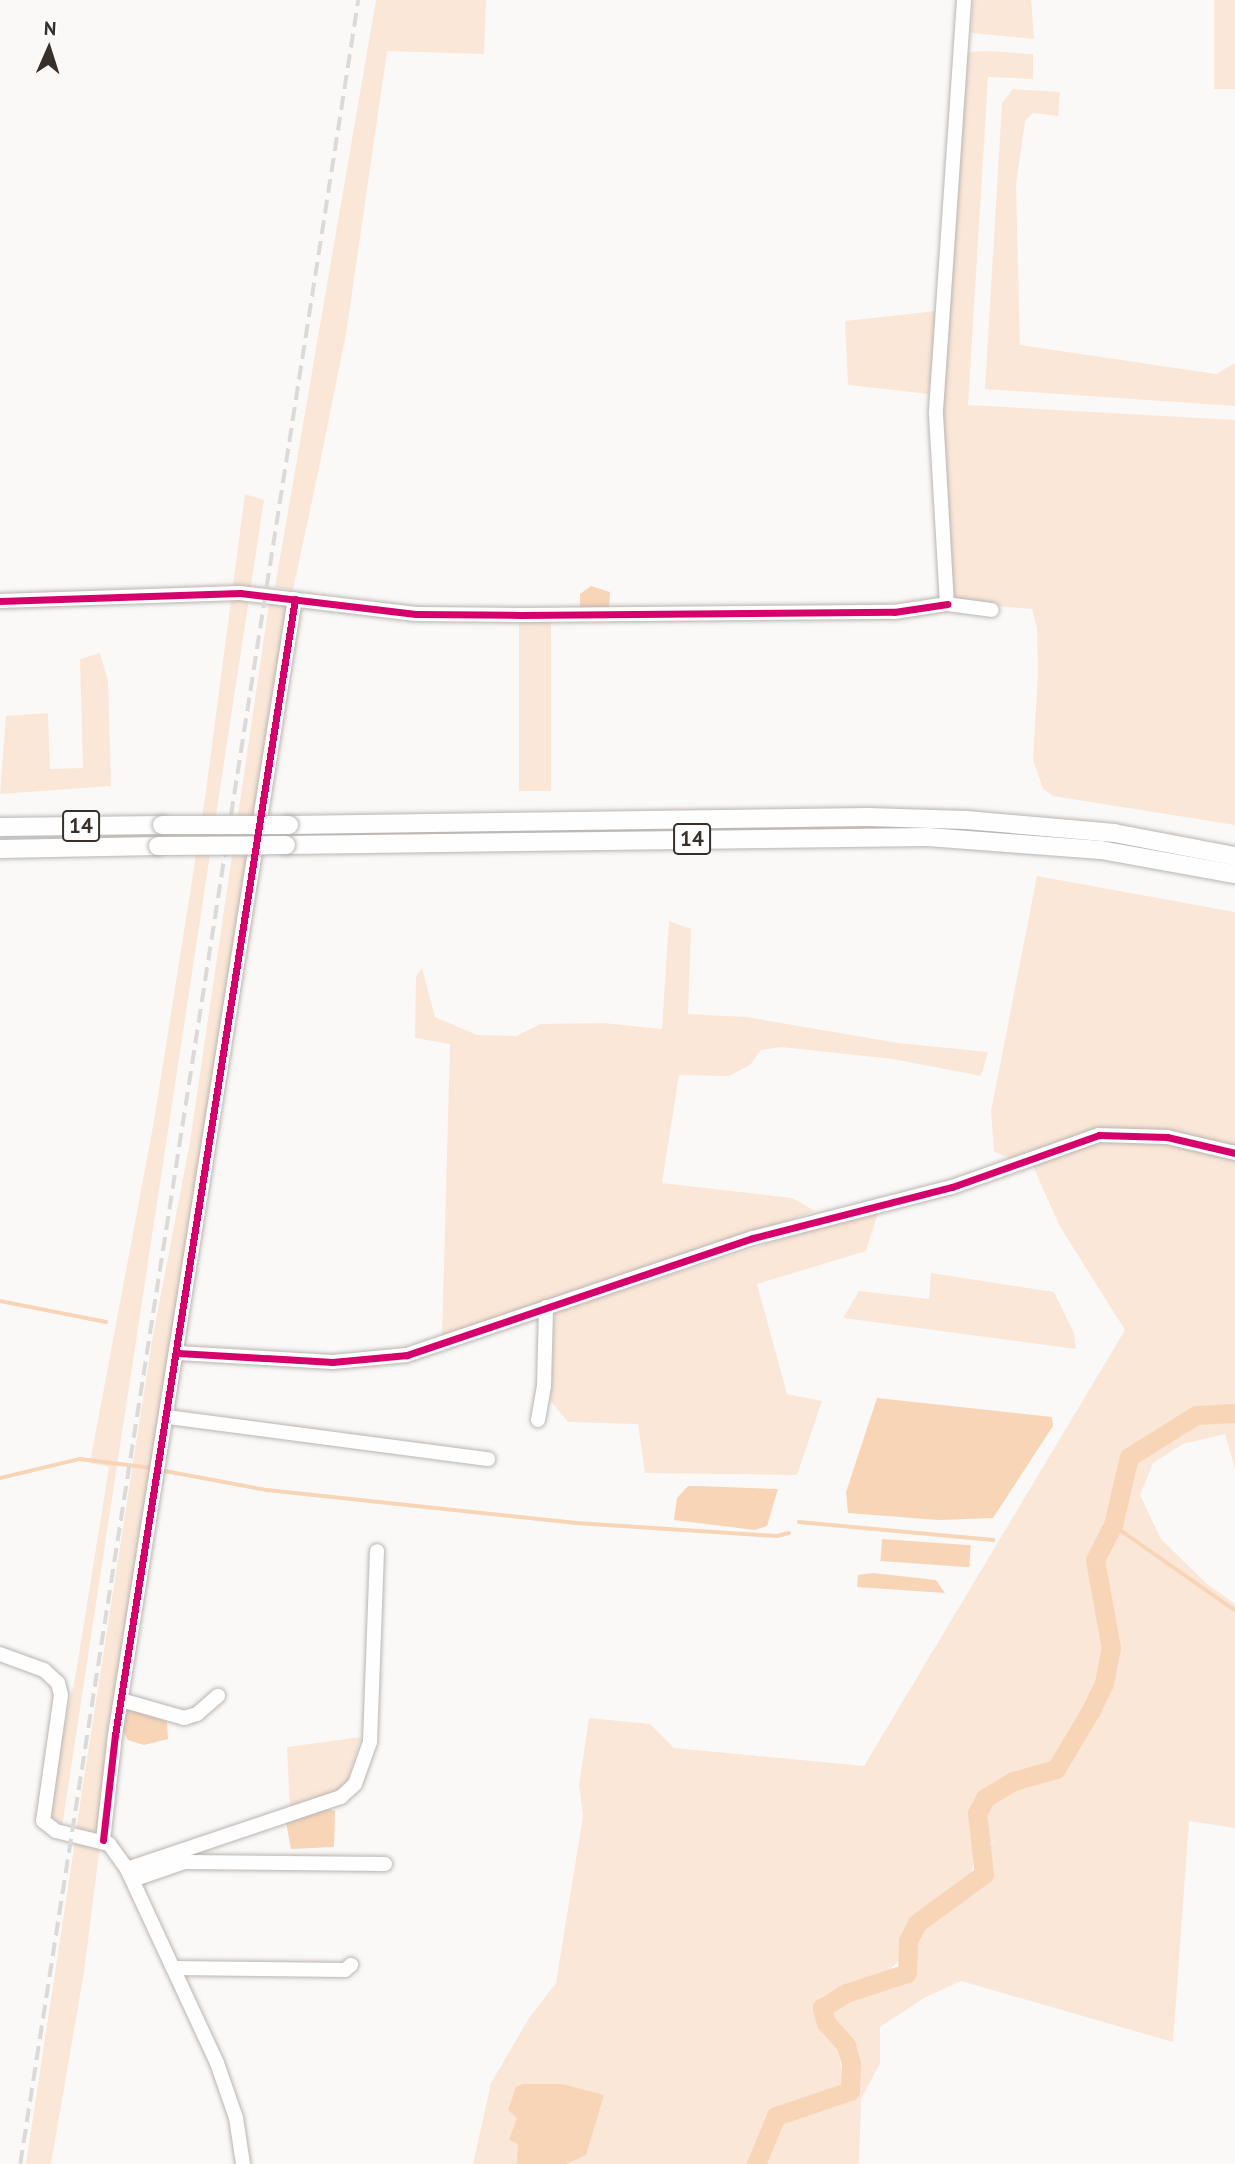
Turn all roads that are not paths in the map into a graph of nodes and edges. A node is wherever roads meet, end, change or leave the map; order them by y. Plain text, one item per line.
1 (964, 0) edge
2 (295, 599) junction
3 (0, 601) edge
4 (947, 604) junction
5 (992, 610) dead end
6 (0, 827) edge
7 (0, 849) edge
8 (1235, 856) edge
9 (1235, 874) edge
10 (1235, 1153) edge
11 (546, 1307) junction
12 (177, 1353) junction
13 (168, 1417) junction
14 (538, 1420) dead end
15 (488, 1459) dead end
16 (377, 1551) dead end
17 (0, 1654) edge
18 (218, 1696) dead end
19 (121, 1700) junction
20 (103, 1840) junction
21 (385, 1864) dead end
22 (130, 1875) junction
23 (351, 1965) dead end
24 (173, 1968) junction
25 (243, 2164) edge

1 - 4 street
2 - 3 street
2 - 4 street
2 - 12 street
4 - 5 street
6 - 8 main road, 14, bridge
7 - 9 main road, 14, bridge
10 - 11 street
11 - 12 street
11 - 14 street
12 - 13 street
13 - 15 street
13 - 19 street
16 - 22 street
17 - 20 street
18 - 19 street
19 - 20 street
20 - 22 street
21 - 22 street
22 - 24 street
23 - 24 street
24 - 25 street

